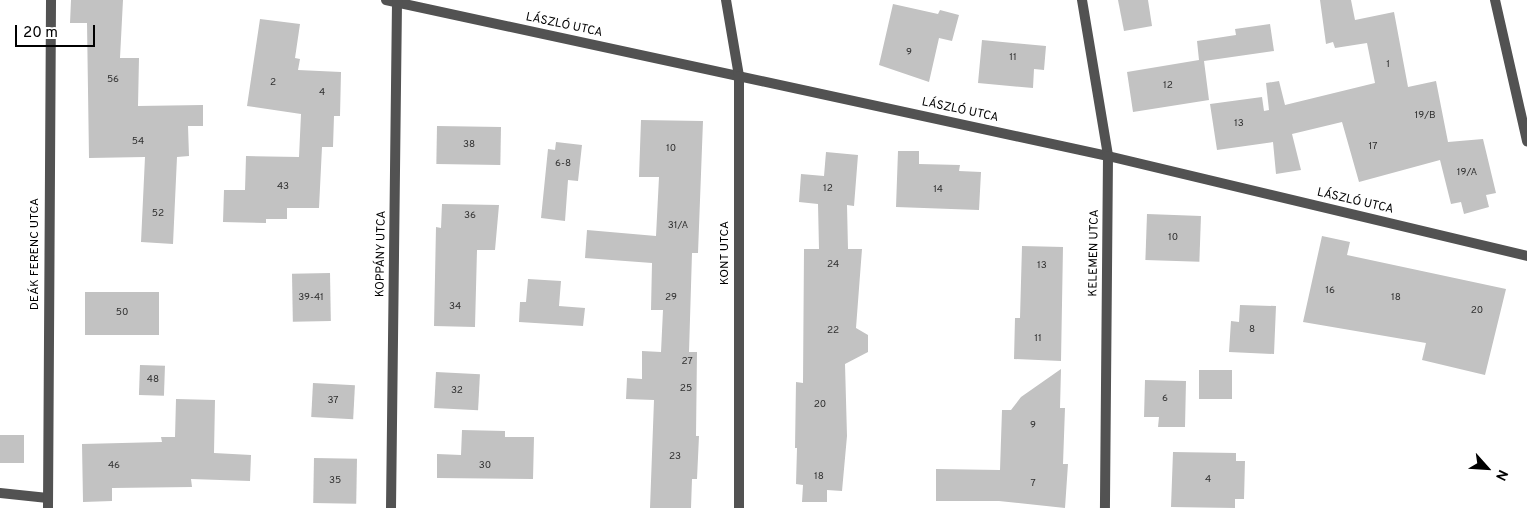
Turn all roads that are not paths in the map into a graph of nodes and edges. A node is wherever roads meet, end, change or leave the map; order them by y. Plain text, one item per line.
1 (51, 0) edge
2 (386, 0) edge
3 (726, 0) edge
4 (1082, 0) edge
5 (1495, 0) edge
6 (397, 2) edge
7 (739, 76) junction
8 (1527, 141) edge
9 (1108, 156) junction
10 (1527, 256) edge
11 (0, 493) edge
12 (48, 503) edge
13 (391, 508) edge
14 (739, 508) edge
15 (1105, 508) edge

1 - 12 street, DEÁK FERENC UTCA
2 - 6 street, LÁSZLÓ UTCA
3 - 7 street, KONT UTCA
4 - 9 street, KELEMEN UTCA
5 - 8 street
6 - 7 street, LÁSZLÓ UTCA
6 - 13 street, KOPPÁNY UTCA
7 - 9 street, LÁSZLÓ UTCA
7 - 14 street, KONT UTCA
9 - 10 street, LÁSZLÓ UTCA
9 - 15 street, KELEMEN UTCA
11 - 12 street

